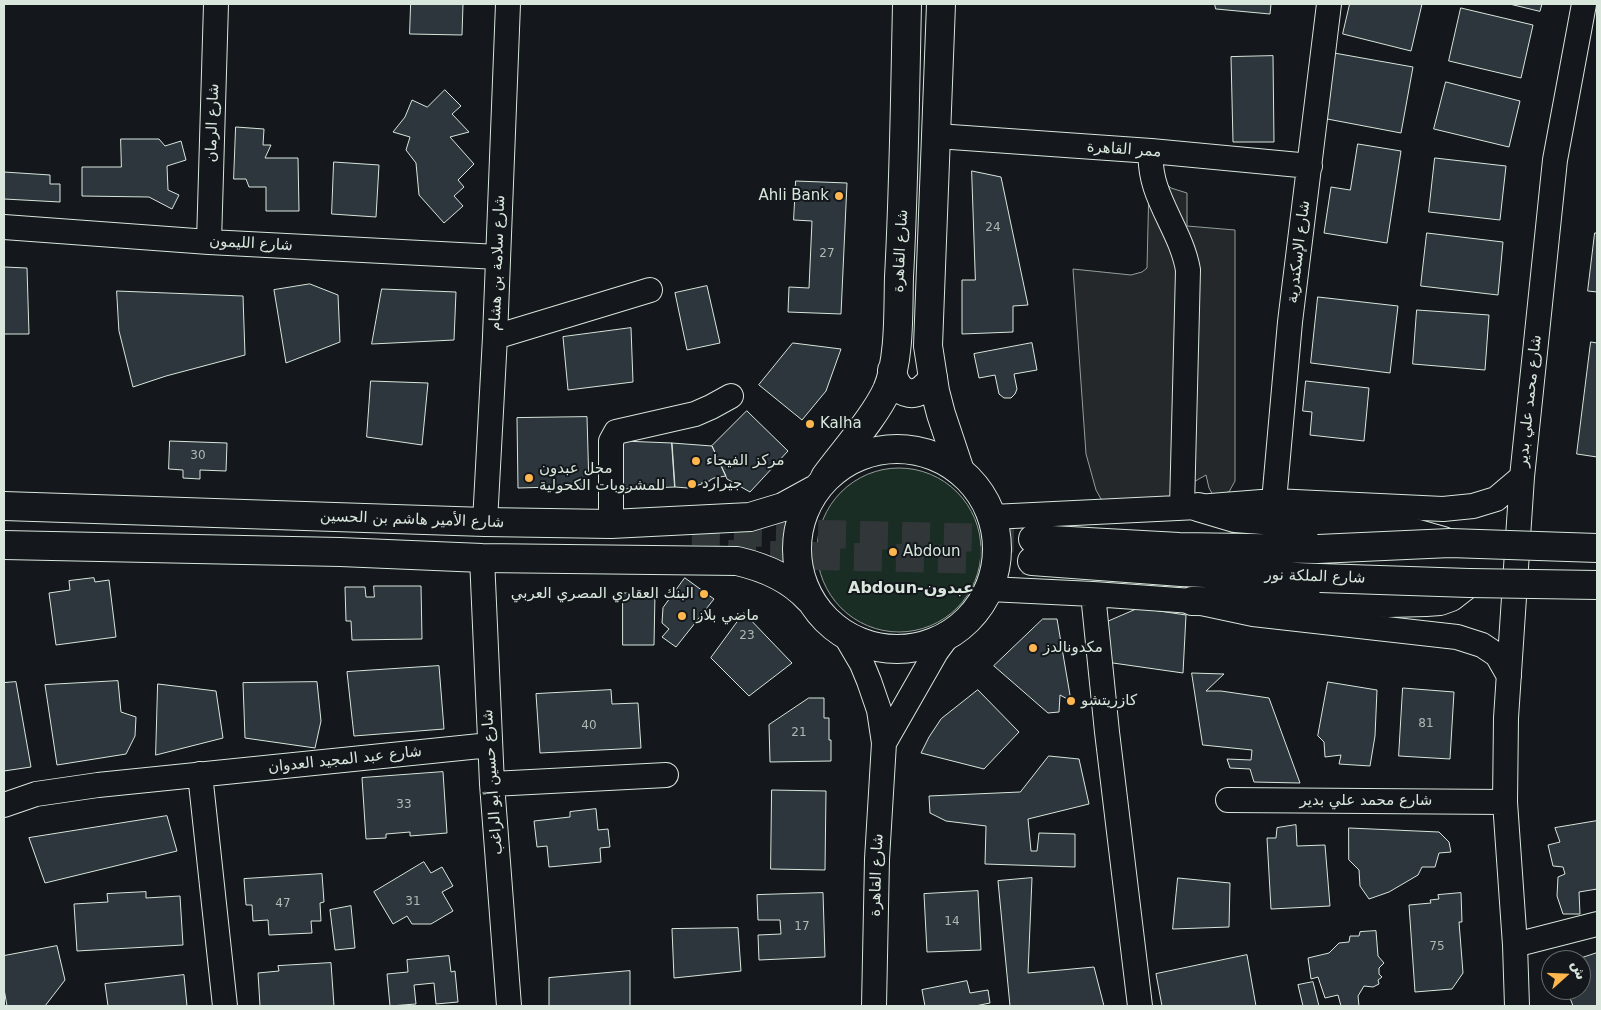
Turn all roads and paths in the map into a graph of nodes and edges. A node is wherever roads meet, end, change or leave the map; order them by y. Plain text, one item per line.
1 (216, 4) edge
2 (508, 4) edge
3 (907, 4) edge
4 (940, 4) edge
5 (1329, 4) edge
6 (1584, 4) edge
7 (937, 136) junction
8 (1151, 151) junction
9 (1310, 166) junction
10 (4, 227) edge
11 (209, 242) junction
12 (498, 257) junction
13 (650, 290) dead end
14 (495, 338) junction
15 (892, 370) junction
16 (933, 377) junction
17 (731, 396) dead end
18 (960, 471) junction
19 (1522, 477) junction
20 (820, 483) junction
21 (1274, 501) junction
22 (4, 506) edge
23 (1190, 507) junction
24 (992, 517) junction
25 (485, 522) junction
26 (611, 524) junction
27 (1450, 543) junction
28 (4, 545) edge
29 (1597, 548) edge
30 (482, 558) junction
31 (1469, 583) junction
32 (1597, 585) edge
33 (989, 589) junction
34 (1093, 594) junction
35 (809, 599) junction
36 (1192, 601) junction
37 (844, 635) junction
38 (946, 637) junction
39 (1509, 676) junction
40 (884, 743) junction
41 (490, 745) junction
42 (200, 774) junction
43 (666, 775) dead end
44 (492, 784) junction
45 (1228, 800) dead end
46 (1505, 802) junction
47 (4, 805) edge
48 (1597, 924) edge
49 (1515, 945) junction
50 (225, 1006) edge
51 (509, 1006) edge
52 (874, 1006) edge
53 (1140, 1006) edge
54 (1517, 1006) edge

1 - 11 street, شارع الرمان
2 - 12 street, شارع سلامة بن هشام
3 - 15 main road, شارع القاهرة
4 - 7 main road, شارع القاهرة
5 - 9 street, شارع الإسكندرية
6 - 19 street, شارع محمد علي بدير
7 - 8 street, ممر القاهرة
7 - 16 main road, شارع القاهرة
8 - 9 street, ممر القاهرة
8 - 23 street
9 - 21 street, شارع الإسكندرية
10 - 11 street, شارع الليمون
11 - 12 street, شارع الليمون
12 - 14 street, شارع سلامة بن هشام
13 - 14 street
14 - 25 street, شارع سلامة بن هشام
15 - 16 main road
15 - 20 main road, شارع القاهرة
16 - 18 main road, شارع القاهرة
17 - 26 street
18 - 20 main road, شارع الأمير هاشم بن الحسين
18 - 24 main road
19 - 21 street
19 - 39 street, شارع محمد علي بدير
20 - 26 main road, شارع الأمير هاشم بن الحسين
20 - 35 main road
21 - 23 street
22 - 25 main road, شارع الأمير هاشم بن الحسين
23 - 24 street
23 - 27 main road
24 - 33 main road
25 - 26 main road, شارع الأمير هاشم بن الحسين
27 - 29 main road, شارع الملكة نور, bridge
27 - 31 main road, شارع الملكة نور, bridge
28 - 30 main road
30 - 35 main road
30 - 41 street, شارع حسين أبو الراغب
31 - 32 main road, شارع الملكة نور, bridge
31 - 36 main road
33 - 34 street
33 - 38 main road
34 - 36 street
34 - 53 street
35 - 37 main road
36 - 39 street
37 - 38 main road
37 - 40 street, شارع القاهرة
38 - 40 street, شارع القاهرة
39 - 46 street, شارع محمد علي بدير
40 - 52 street, شارع القاهرة
41 - 42 street, شارع عبد المجيد العدوان
41 - 44 street, شارع حسين أبو الراغب
42 - 47 street, شارع عبد المجيد العدوان
42 - 50 street
43 - 44 street
44 - 51 street, شارع حسين أبو الراغب
45 - 46 street, شارع محمد علي بدير
46 - 49 street, شارع محمد علي بدير
48 - 49 street
49 - 54 street, شارع محمد علي بدير

